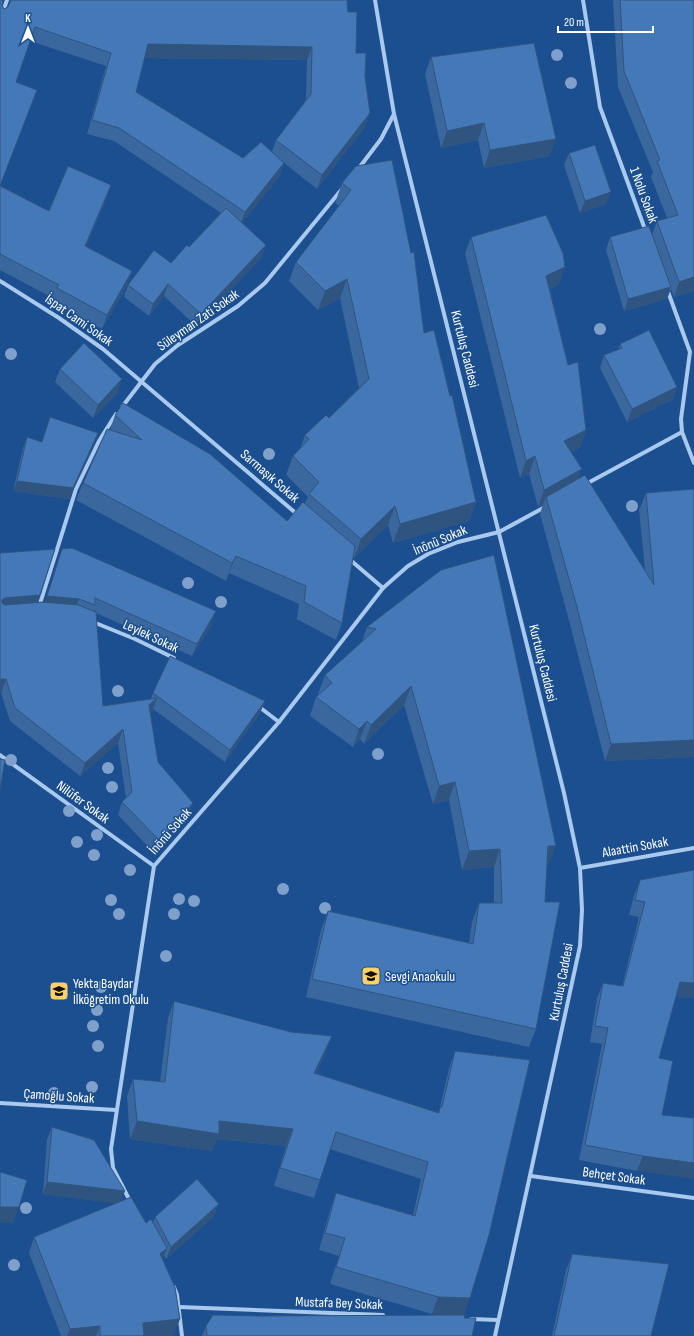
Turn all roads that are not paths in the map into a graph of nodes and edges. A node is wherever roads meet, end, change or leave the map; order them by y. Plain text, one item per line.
1 (7, 0) edge
2 (375, 0) edge
3 (583, 0) edge
4 (0, 20) edge
5 (394, 114) junction
6 (354, 174) edge
7 (344, 186) edge
8 (649, 240) edge
9 (0, 280) edge
10 (666, 285) edge
11 (692, 351) edge
12 (142, 381) junction
13 (682, 432) junction
14 (694, 463) edge
15 (580, 487) edge
16 (547, 506) edge
17 (300, 517) edge
18 (499, 532) junction
19 (342, 552) edge
20 (383, 588) junction
21 (45, 612) edge
22 (88, 620) edge
23 (176, 659) edge
24 (251, 701) edge
25 (278, 722) junction
26 (0, 755) edge
27 (694, 848) edge
28 (154, 866) junction
29 (580, 868) junction
30 (0, 1103) edge
31 (116, 1110) junction
32 (531, 1176) junction
33 (694, 1198) edge
34 (132, 1206) edge
35 (172, 1282) edge
36 (179, 1307) junction
37 (386, 1316) edge
38 (466, 1319) edge
39 (498, 1320) junction
40 (182, 1336) edge
41 (495, 1336) edge

1 - 4 street
2 - 5 street, Kurtuluş Caddesi
3 - 8 street, 1 Nolu Sokak
5 - 6 street
5 - 18 street, Kurtuluş Caddesi
7 - 12 street, Süleyman Zati Sokak
9 - 12 street, İspat Cami Sokak
10 - 11 street
11 - 13 street
12 - 17 street, Sarmaşık Sokak
12 - 21 street, Süleyman Zati Sokak
13 - 14 street
13 - 15 street
16 - 18 street, İnönü Sokak
18 - 20 street, İnönü Sokak
18 - 29 street, Kurtuluş Caddesi
19 - 20 street
20 - 25 street, İnönü Sokak
22 - 23 street, Leylek Sokak
24 - 25 street
25 - 28 street, İnönü Sokak
26 - 28 street, Nilüfer Sokak
27 - 29 street, Alaattin Sokak
28 - 31 street, İnönü Sokak
29 - 32 street, Kurtuluş Caddesi
30 - 31 street, Çamoğlu Sokak
31 - 34 street, İnönü Sokak
32 - 33 street, Behçet Sokak
32 - 39 street, Kurtuluş Caddesi
35 - 36 street
36 - 37 street, Mustafa Bey Sokak
36 - 40 street
38 - 39 street
39 - 41 street, Kurtuluş Caddesi

